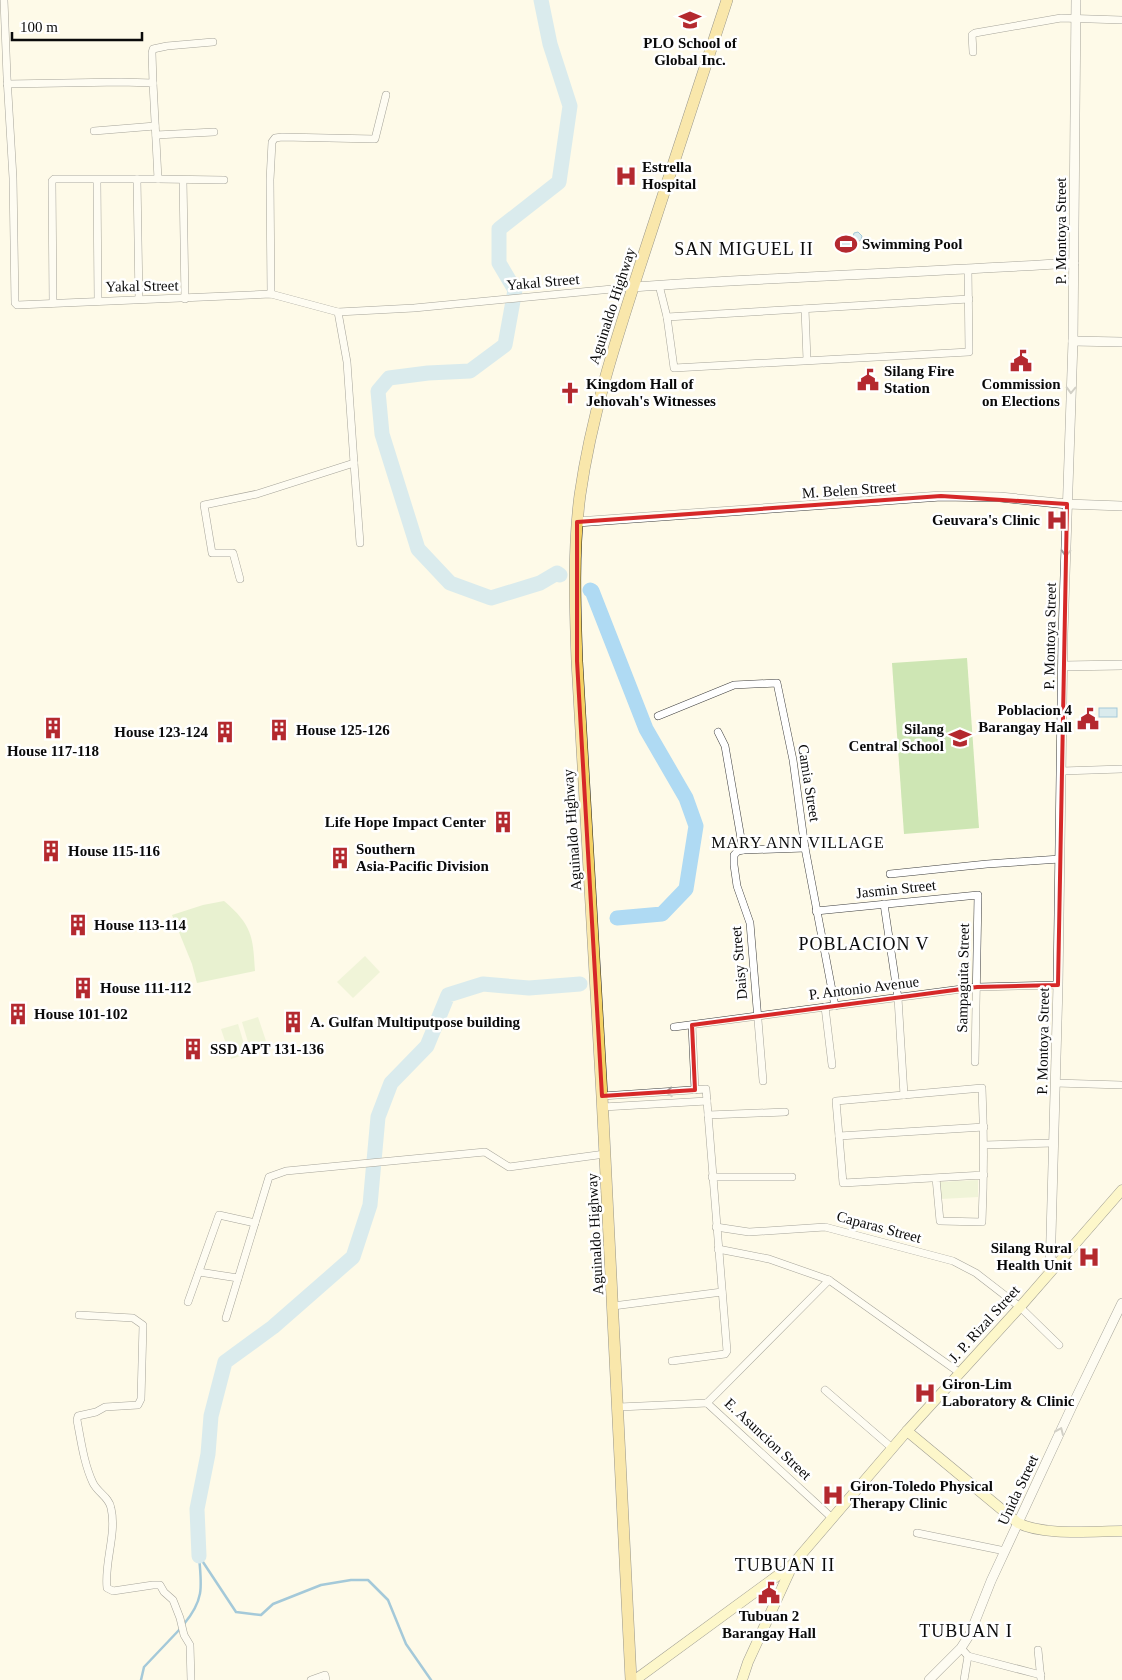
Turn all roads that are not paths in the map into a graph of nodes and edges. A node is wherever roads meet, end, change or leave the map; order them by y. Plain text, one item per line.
1 (4, 0) edge
2 (727, 0) edge
3 (1076, 0) edge
4 (1076, 18) junction
5 (1122, 20) edge
6 (213, 42) dead end
7 (973, 52) dead end
8 (5, 79) edge
9 (153, 83) junction
10 (386, 95) dead end
11 (155, 126) junction
12 (94, 131) dead end
13 (214, 132) dead end
14 (156, 135) junction
15 (137, 179) junction
16 (158, 179) junction
17 (97, 180) junction
18 (183, 180) junction
19 (224, 180) dead end
20 (1074, 262) junction
21 (968, 269) junction
22 (659, 285) junction
23 (633, 287) junction
24 (271, 294) junction
25 (139, 299) junction
26 (184, 299) junction
27 (969, 299) junction
28 (98, 300) junction
29 (53, 303) junction
30 (805, 309) junction
31 (338, 312) junction
32 (667, 317) junction
33 (1073, 341) junction
34 (1122, 342) edge
35 (807, 360) junction
36 (354, 463) junction
37 (1067, 504) junction
38 (1122, 506) edge
39 (577, 522) junction
40 (360, 543) dead end
41 (240, 580) dead end
42 (1122, 665) edge
43 (1063, 666) junction
44 (658, 716) dead end
45 (718, 732) dead end
46 (1122, 769) edge
47 (1062, 771) junction
48 (805, 848) junction
49 (743, 850) junction
50 (1060, 859) junction
51 (890, 874) dead end
52 (978, 895) joint
53 (884, 904) junction
54 (816, 911) junction
55 (1058, 985) junction
56 (977, 988) junction
57 (898, 998) junction
58 (835, 1006) junction
59 (825, 1007) junction
60 (757, 1016) junction
61 (692, 1025) junction
62 (674, 1027) dead end
63 (975, 1062) dead end
64 (832, 1065) dead end
65 (763, 1080) dead end
66 (1055, 1082) junction
67 (1122, 1085) edge
68 (695, 1090) junction
69 (904, 1095) junction
70 (706, 1101) junction
71 (603, 1102) junction
72 (785, 1112) dead end
73 (708, 1116) junction
74 (984, 1127) junction
75 (839, 1136) junction
76 (1054, 1143) junction
77 (984, 1145) junction
78 (605, 1154) junction
79 (984, 1175) junction
80 (712, 1177) junction
81 (792, 1177) dead end
82 (936, 1178) junction
83 (1122, 1190) edge
84 (255, 1223) junction
85 (716, 1227) junction
86 (718, 1249) junction
87 (198, 1272) junction
88 (1050, 1272) junction
89 (238, 1278) junction
90 (829, 1280) junction
91 (722, 1292) junction
92 (188, 1302) dead end
93 (1122, 1303) edge
94 (613, 1306) junction
95 (1020, 1307) junction
96 (78, 1315) dead end
97 (226, 1318) dead end
98 (1059, 1345) dead end
99 (672, 1360) dead end
100 (960, 1373) junction
101 (825, 1390) dead end
102 (707, 1404) junction
103 (618, 1408) junction
104 (907, 1431) junction
105 (892, 1448) junction
106 (831, 1517) junction
107 (1018, 1523) junction
108 (1122, 1531) edge
109 (917, 1533) dead end
110 (1005, 1552) junction
111 (793, 1564) junction
112 (961, 1648) junction
113 (1038, 1650) dead end
114 (968, 1656) junction
115 (1041, 1678) edge
116 (191, 1680) edge
117 (311, 1680) edge
118 (326, 1680) edge
119 (631, 1680) edge
120 (636, 1680) edge
121 (742, 1680) edge
122 (929, 1680) edge
123 (964, 1680) edge

1 - 8 street
2 - 23 main road, Aguinaldo Highway
3 - 4 street, P. Montoya Street
4 - 5 street
4 - 7 street
4 - 20 street, P. Montoya Street
6 - 9 street
8 - 9 street
8 - 29 street, Yakal Street
9 - 11 street
10 - 24 street
11 - 12 street
11 - 14 street
13 - 14 street
14 - 16 street
15 - 16 street
15 - 17 street
15 - 25 street
16 - 18 street
17 - 28 street
17 - 29 street
18 - 19 street
18 - 26 street
20 - 21 street, Yakal Street
20 - 33 street, P. Montoya Street
21 - 22 street, Yakal Street
21 - 27 street
22 - 23 street, Yakal Street
22 - 32 street
23 - 31 street, Yakal Street
23 - 39 main road, Aguinaldo Highway
24 - 26 street, Yakal Street
24 - 31 street, Yakal Street
25 - 26 street, Yakal Street
25 - 28 street, Yakal Street
27 - 30 street
27 - 35 street
28 - 29 street, Yakal Street
30 - 32 street
30 - 35 street
31 - 36 street
32 - 35 street
33 - 34 street
33 -> 37 street, P. Montoya Street
36 - 40 street
36 - 41 street
37 - 38 street, M. Belen Street
37 - 39 street, M. Belen Street
37 -> 43 street, P. Montoya Street
39 - 71 main road, Aguinaldo Highway
42 - 43 street
43 - 47 street, P. Montoya Street
44 - 48 street, Camia Street
45 - 49 street
46 - 47 street
47 - 50 street, P. Montoya Street
48 - 49 street
48 - 54 street, Camia Street
49 - 60 street, Daisy Street
50 - 51 street
50 - 55 street, P. Montoya Street
52 - 53 street, Jasmin Street
52 - 56 street, Sampaguita Street
53 - 54 street, Jasmin Street
53 - 57 street
54 - 58 street, Camia Street
55 - 56 street, P. Antonio Avenue
55 - 66 street, P. Montoya Street
56 - 57 street, P. Antonio Avenue
56 - 63 street, Sampaguita Street
57 - 58 street, P. Antonio Avenue
57 - 69 street
58 - 59 street, P. Antonio Avenue
59 - 60 street, P. Antonio Avenue
59 - 64 street
60 - 61 street, P. Antonio Avenue
60 - 65 street, Daisy Street
61 - 62 street, P. Antonio Avenue
61 - 68 street
66 - 67 street
66 - 76 street, P. Montoya Street
68 - 70 street
68 -> 71 street
69 - 74 street
69 - 75 street
70 - 71 street
70 - 73 street
71 - 78 main road, Aguinaldo Highway
72 - 73 street
73 - 80 street
74 - 75 street
74 - 77 street
75 - 82 street
76 - 77 street
76 - 88 street, P. Montoya Street
77 - 79 street
78 - 84 street
78 - 94 main road, Aguinaldo Highway
79 - 82 street
79 - 82 street
80 - 81 street
80 - 85 street
83 - 88 main road, J. P. Rizal Street
84 - 87 street
84 - 89 street
85 - 86 street
85 - 95 street, Caparas Street
86 - 90 street
86 - 91 street
87 - 89 street
87 - 92 street
88 - 95 main road, J. P. Rizal Street
89 - 97 street
90 - 100 street
90 - 102 street
91 - 94 street
91 - 99 street
107 -> 93 street, Unida Street
94 - 103 main road, Aguinaldo Highway
95 - 98 street, Caparas Street
95 - 100 main road, J. P. Rizal Street
96 - 116 street
100 - 104 main road, J. P. Rizal Street
101 - 105 street
102 - 103 street
102 - 106 street, E. Asuncion Street
103 - 119 main road, Aguinaldo Highway
104 - 105 main road, J. P. Rizal Street
104 - 107 main road
105 - 106 main road, J. P. Rizal Street
106 - 111 main road, J. P. Rizal Street
107 - 108 main road
107 - 110 street, Unida Street
109 - 110 street
110 - 112 street, Unida Street
111 - 120 main road
111 - 121 main road, J. P. Rizal Street
112 - 114 street
112 - 122 street, Unida Street
113 - 115 street
114 - 115 street
114 - 123 street
117 - 118 street

